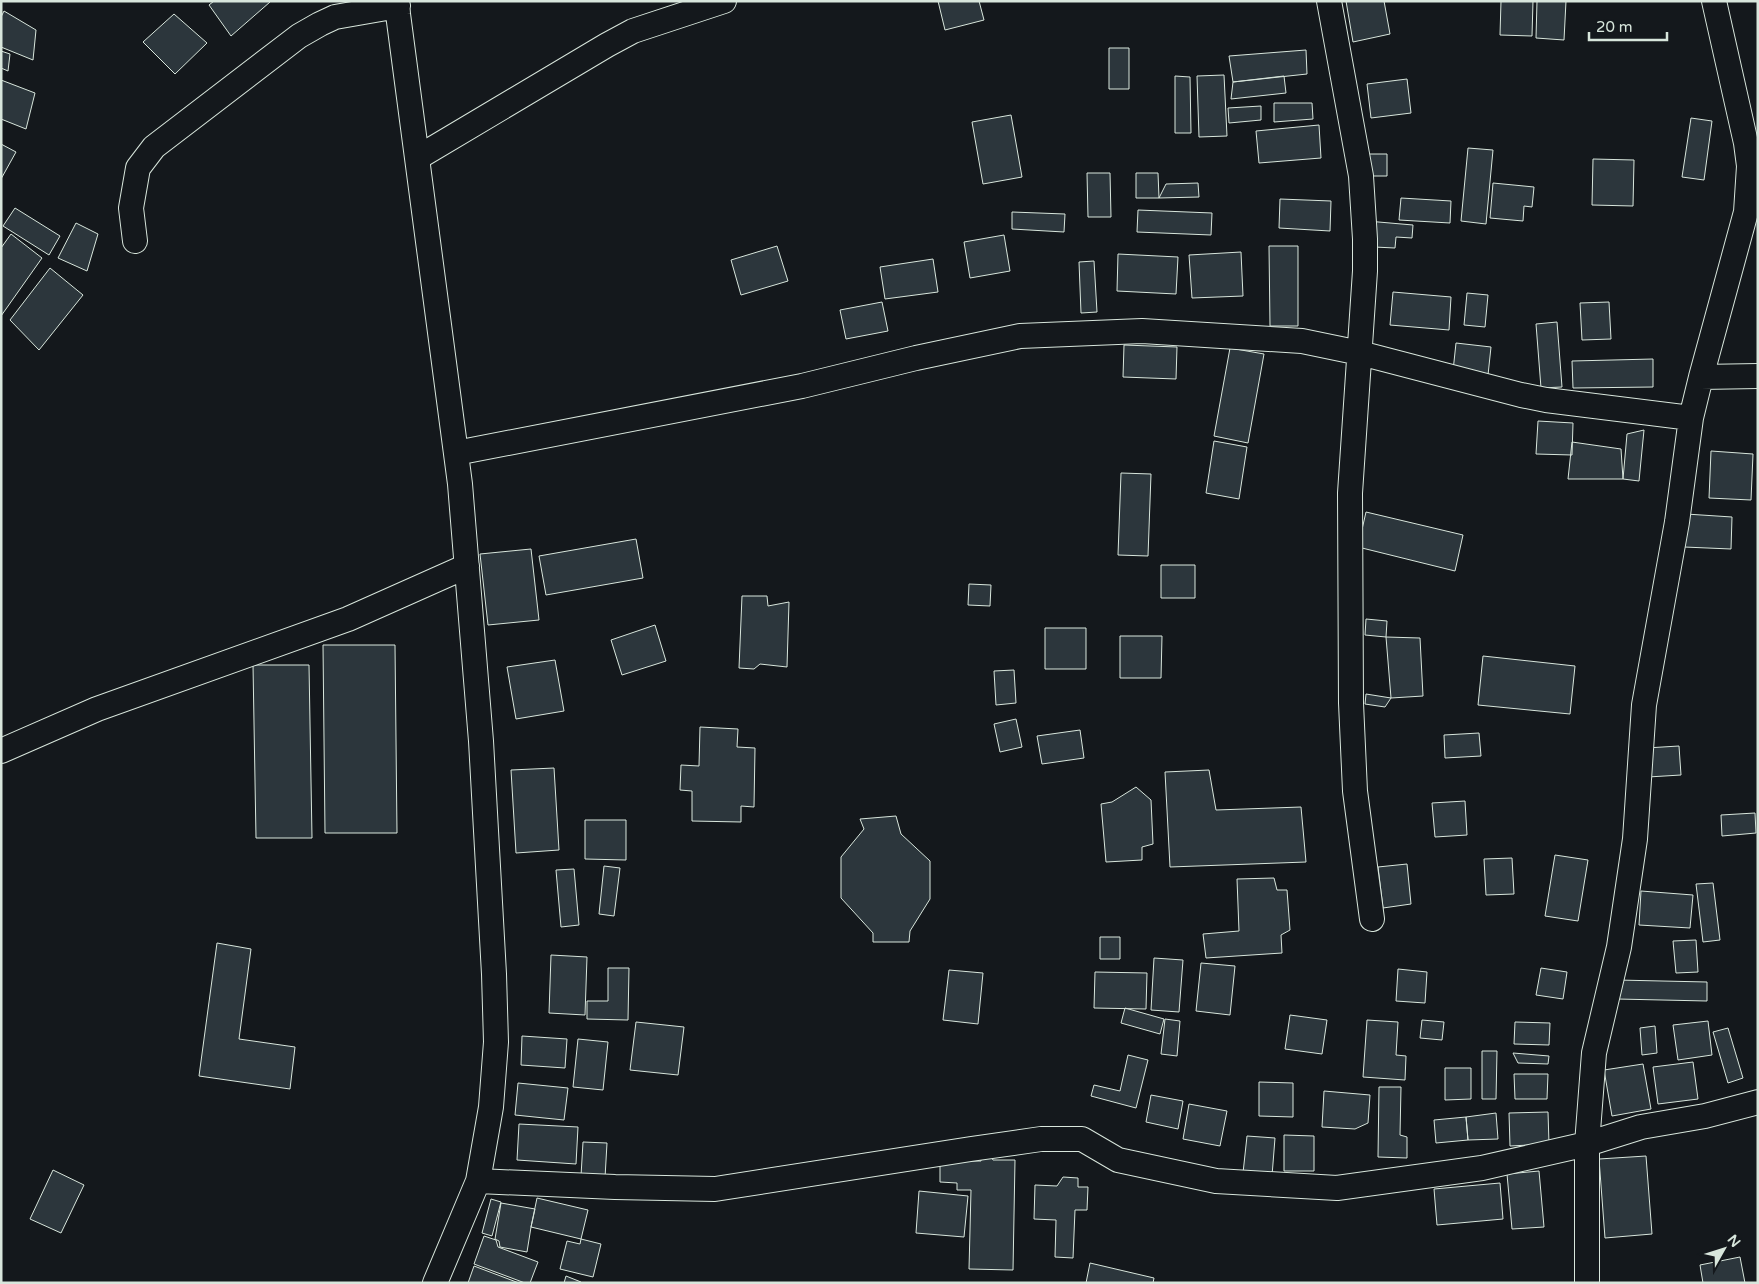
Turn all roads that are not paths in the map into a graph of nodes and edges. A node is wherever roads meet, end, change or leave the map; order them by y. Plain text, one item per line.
1 (724, 1) edge
2 (1329, 1) edge
3 (1714, 1) edge
4 (398, 4) edge
5 (417, 158) junction
6 (134, 241) dead end
7 (1360, 353) junction
8 (1758, 376) edge
9 (1701, 377) junction
10 (1691, 418) junction
11 (456, 453) junction
12 (467, 566) junction
13 (30, 738) junction
14 (1, 743) edge
15 (1, 751) edge
16 (1372, 919) dead end
17 (1758, 1102) edge
18 (1587, 1144) junction
19 (478, 1181) junction
20 (435, 1283) edge
21 (1587, 1283) edge

1 - 5 street
2 - 7 street
3 - 9 street
4 - 5 street
4 - 6 street
5 - 11 street
7 - 10 street
7 - 11 street
7 - 16 street
8 - 9 street
9 - 10 street
10 - 18 street
11 - 12 street
12 - 13 street
12 - 19 street
13 - 14 street
13 - 15 street
17 - 18 street
18 - 19 street
18 - 21 street
19 - 20 street

